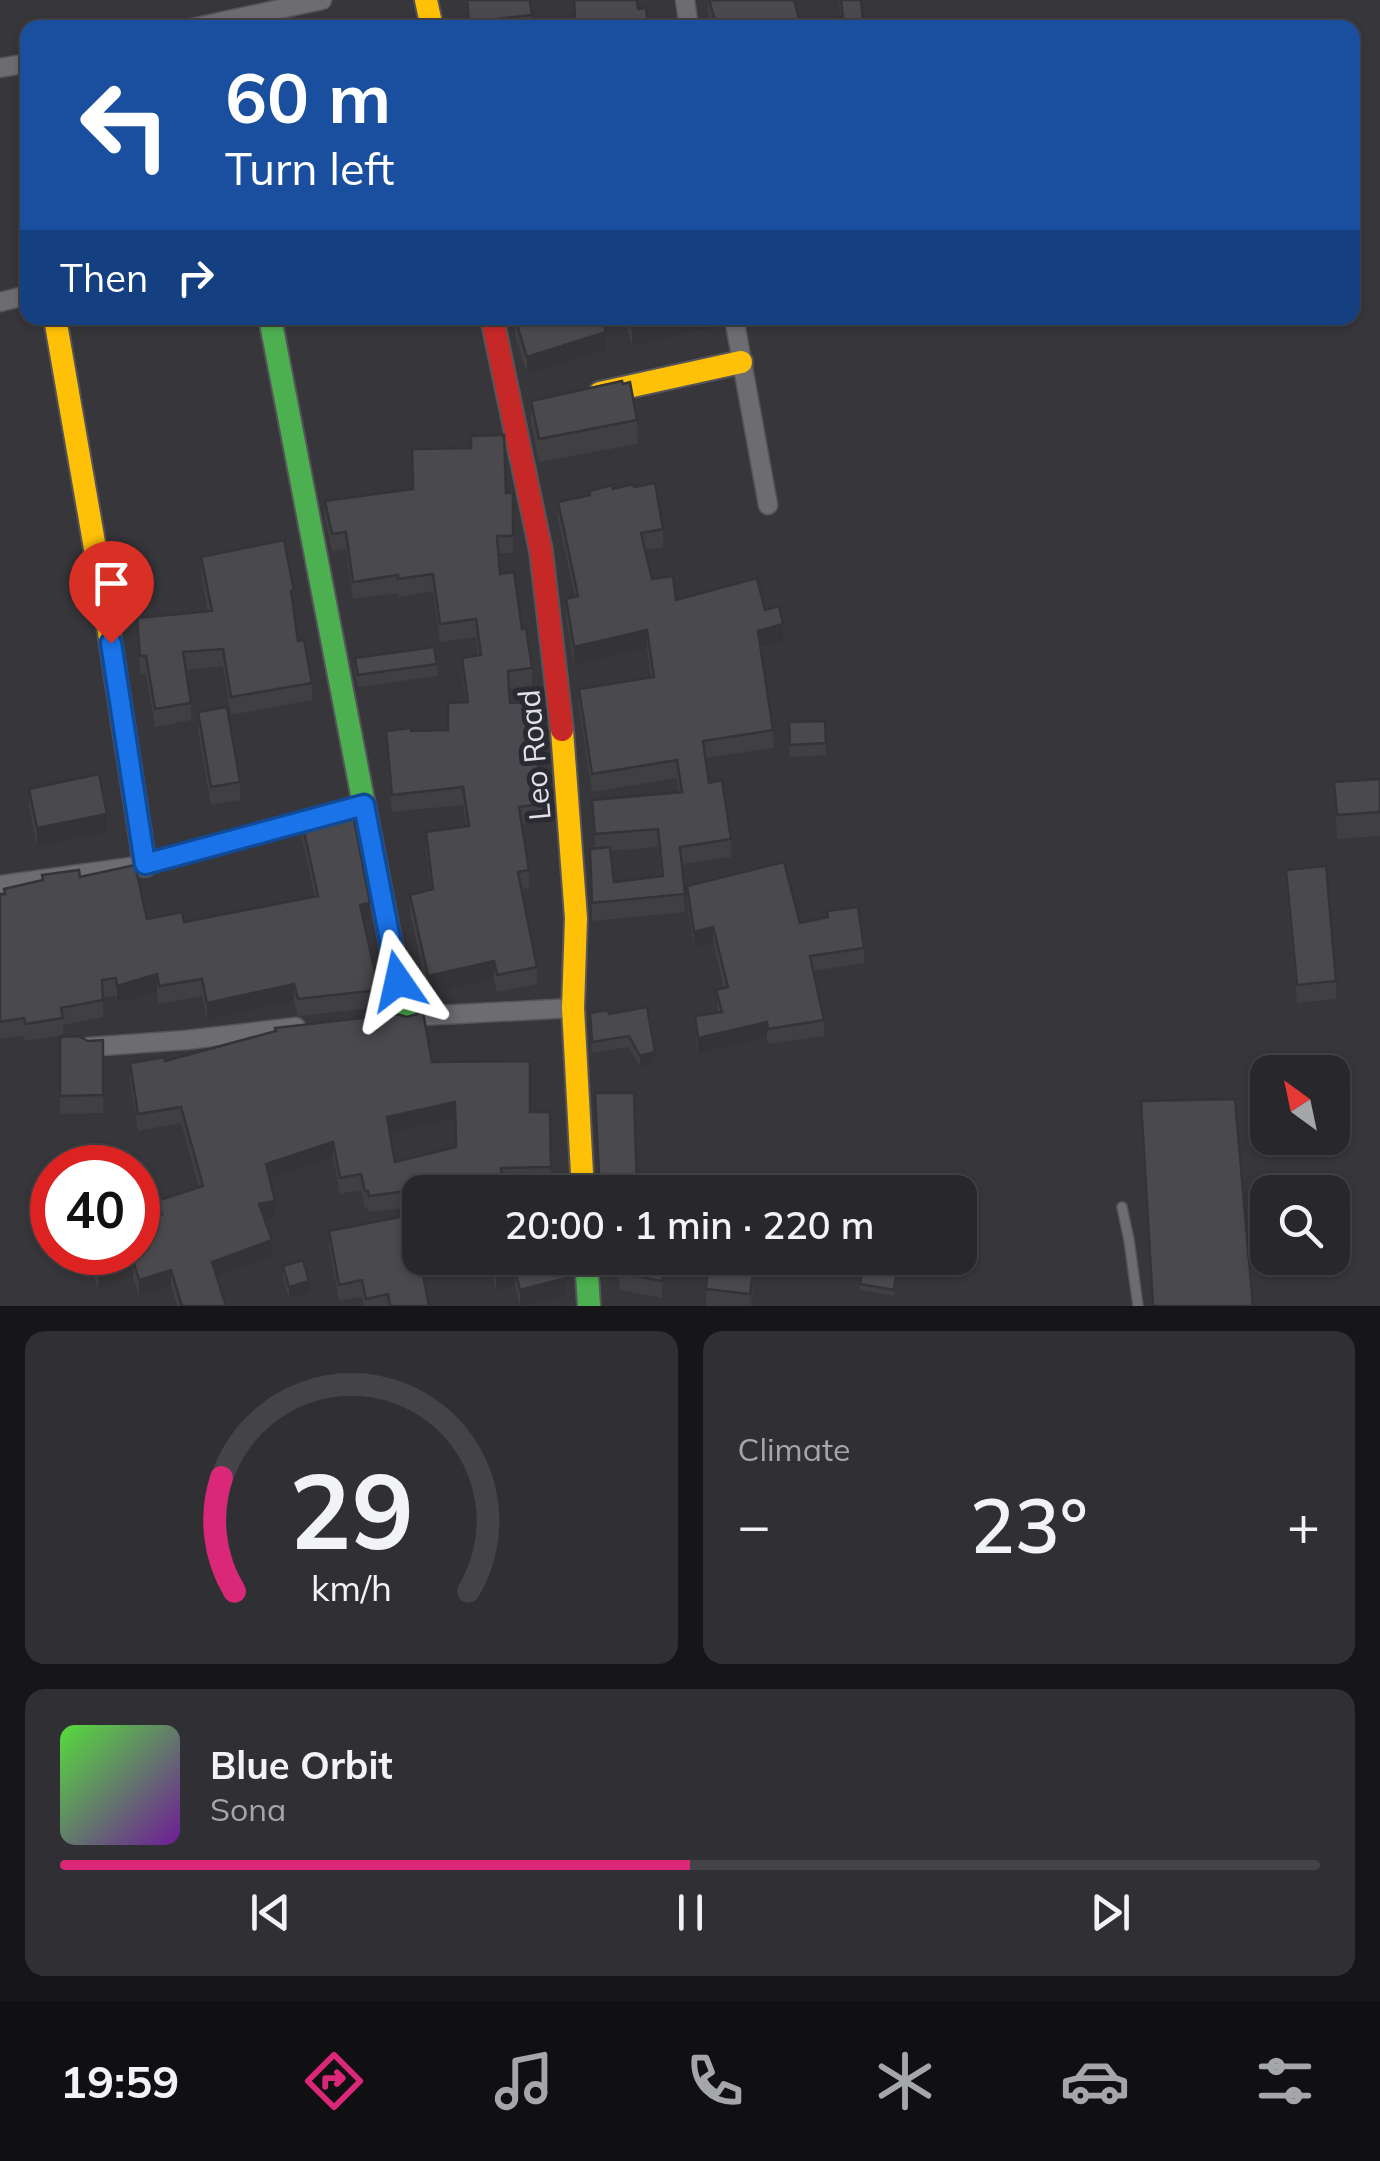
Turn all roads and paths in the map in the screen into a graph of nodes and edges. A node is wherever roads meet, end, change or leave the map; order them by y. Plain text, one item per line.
1 (322, 0) edge
2 (229, 20) edge
3 (56, 325) edge
4 (271, 325) edge
5 (494, 325) edge
6 (735, 325) edge
7 (741, 362) junction
8 (569, 400) edge
9 (768, 505) dead end
10 (364, 805) junction
11 (145, 864) junction
12 (0, 884) edge
13 (574, 1008) junction
14 (395, 1017) joint
15 (312, 1026) edge
16 (88, 1046) edge
17 (582, 1175) edge
18 (1122, 1207) dead end
19 (587, 1275) edge
20 (589, 1306) edge
21 (1138, 1306) edge

1 - 2 street
3 - 11 street
4 - 10 street
5 - 13 street, Leo Road
6 - 7 street
7 - 8 street
7 - 9 street
10 - 11 street
10 - 14 street
11 - 12 street
13 - 14 street
13 - 17 street, Leo Road
15 - 16 street
18 - 21 lane
19 - 20 street

